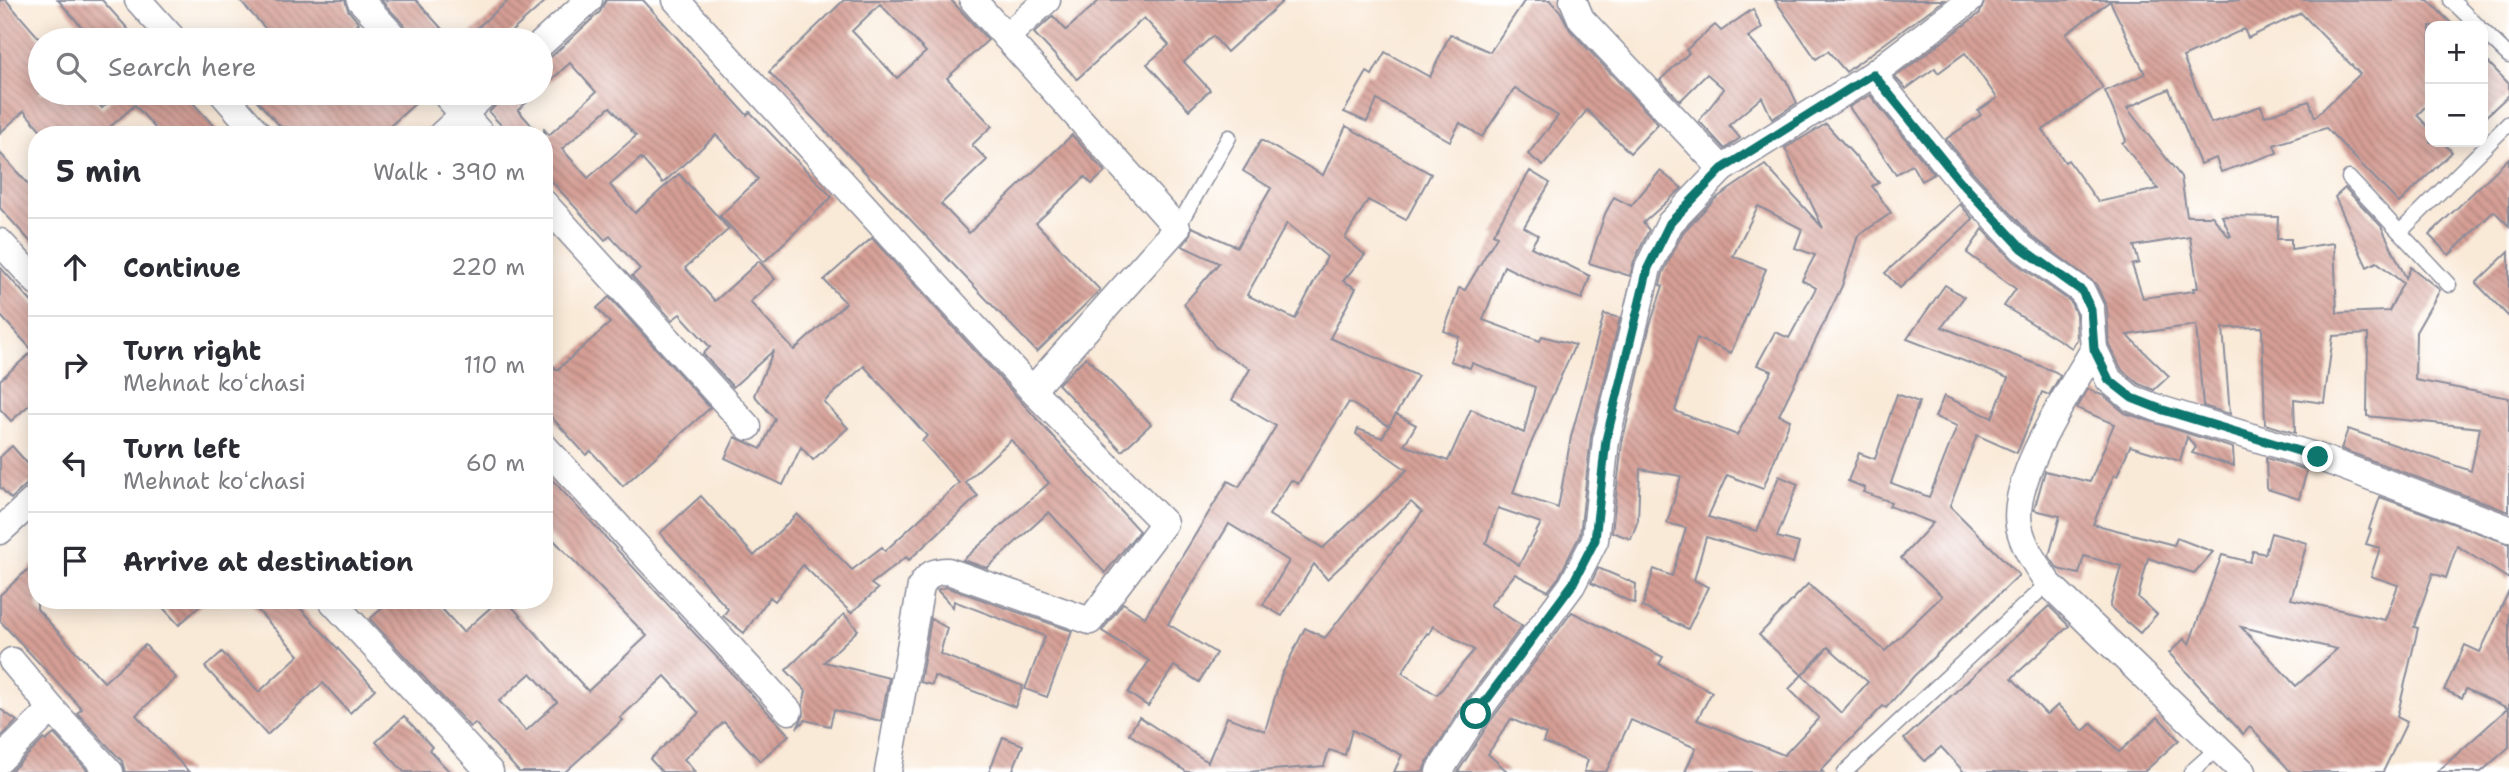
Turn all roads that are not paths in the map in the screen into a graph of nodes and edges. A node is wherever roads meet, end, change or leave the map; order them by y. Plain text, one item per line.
1 (138, 0) edge
2 (360, 0) edge
3 (589, 0) edge
4 (676, 0) edge
5 (973, 0) edge
6 (1046, 0) edge
7 (1573, 0) edge
8 (1970, 0) edge
9 (2451, 0) edge
10 (2473, 21) edge
11 (163, 28) edge
12 (386, 28) edge
13 (553, 33) edge
14 (2488, 36) edge
15 (1006, 37) junction
16 (2509, 57) edge
17 (1873, 74) junction
18 (233, 105) edge
19 (455, 105) edge
20 (473, 105) edge
21 (463, 114) junction
22 (2509, 123) edge
23 (251, 126) edge
24 (450, 126) edge
25 (474, 126) edge
26 (1229, 137) dead end
27 (1722, 169) junction
28 (2349, 178) dead end
29 (553, 213) edge
30 (1177, 228) junction
31 (2400, 232) junction
32 (0, 242) edge
33 (28, 272) edge
34 (2449, 285) dead end
35 (2094, 349) junction
36 (1032, 390) junction
37 (748, 427) dead end
38 (553, 456) edge
39 (28, 505) edge
40 (2509, 529) edge
41 (0, 531) edge
42 (2048, 583) junction
43 (339, 609) edge
44 (12, 661) dead end
45 (52, 709) junction
46 (789, 710) dead end
47 (2218, 747) junction
48 (0, 760) edge
49 (110, 772) edge
50 (490, 772) edge
51 (888, 772) edge
52 (1439, 772) edge
53 (1845, 772) edge
54 (2191, 772) edge
55 (2242, 772) edge

1 - 11 street
2 - 12 street
3 - 13 street
4 - 36 street
5 - 15 street
6 - 15 street
7 - 27 street
8 - 17 street
9 - 10 lane
14 - 16 lane
15 - 30 street
17 - 27 street
17 - 35 street
18 - 23 street
19 - 21 street
20 - 21 street
21 - 24 street
21 - 25 street
22 - 31 lane
26 - 30 lane
27 - 52 street
28 - 31 lane
29 - 37 street
30 - 36 street
31 - 34 lane
32 - 33 street
35 - 40 street
35 - 42 street
36 - 51 street
38 - 46 street
39 - 41 street
42 - 47 street
42 - 53 lane
43 - 50 street
44 - 45 street
45 - 48 street
45 - 49 street
47 - 54 lane
47 - 55 street

